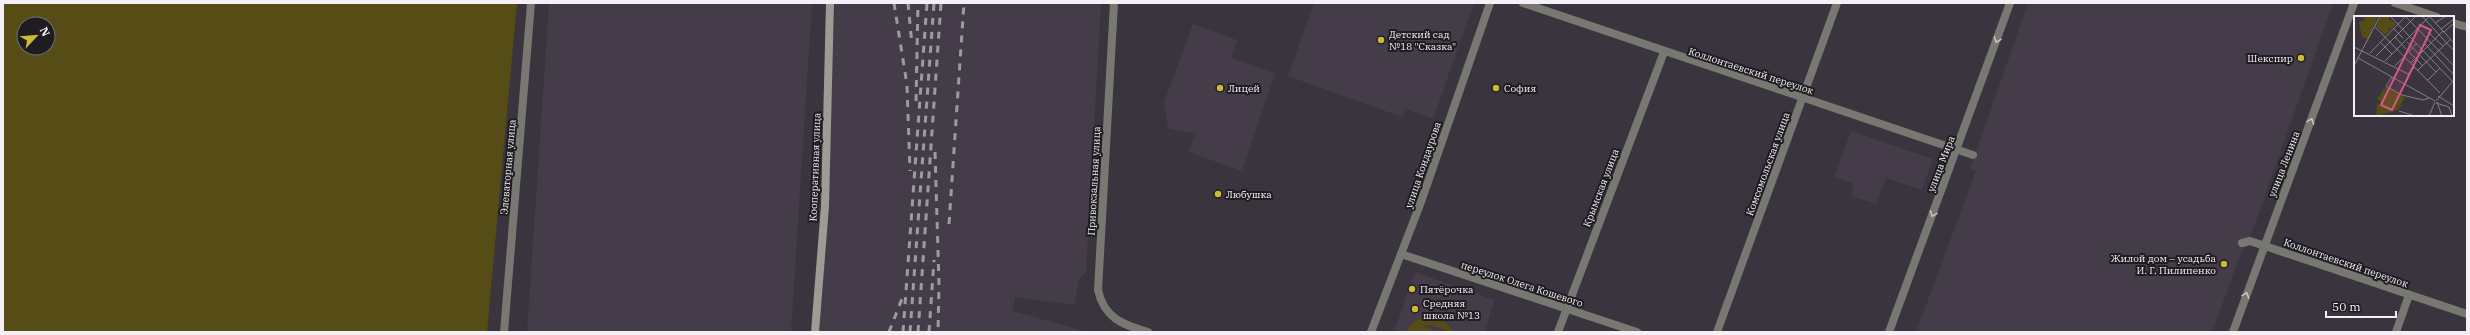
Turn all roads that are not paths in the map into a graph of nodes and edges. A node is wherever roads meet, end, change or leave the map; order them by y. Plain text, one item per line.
1 (531, 3) edge
2 (830, 3) edge
3 (1114, 3) edge
4 (1490, 3) edge
5 (1523, 3) edge
6 (1837, 3) edge
7 (2010, 3) edge
8 (2354, 3) edge
9 (2395, 3) edge
10 (2434, 16) edge
11 (2454, 22) edge
12 (2467, 27) edge
13 (1664, 52) junction
14 (1803, 98) junction
15 (1957, 149) junction
16 (1973, 155) dead end
17 (2242, 243) dead end
18 (2264, 245) junction
19 (1401, 254) junction
20 (2409, 295) junction
21 (1566, 310) junction
22 (2467, 314) edge
23 (504, 332) edge
24 (816, 332) edge
25 (1148, 332) edge
26 (1371, 332) edge
27 (1558, 332) edge
28 (1637, 332) edge
29 (1717, 332) edge
30 (1889, 332) edge
31 (2233, 332) edge
32 (2396, 332) edge

1 - 23 street, Элеваторная улица
2 - 24 main road, Кооперативная улица
3 - 25 street, Привокзальная улица
4 - 19 street, улица Кондаурова
5 - 13 street, Коллонтаевский переулок
6 - 14 street, Комсомольская улица
7 -> 15 street, улица Мира
18 -> 8 street, улица Ленина
9 - 10 street
11 - 12 street
13 - 14 street, Коллонтаевский переулок
13 - 21 street, Крымская улица
14 - 15 street, Коллонтаевский переулок
14 - 29 street, Комсомольская улица
15 - 16 street, Коллонтаевский переулок
15 -> 30 street, улица Мира
17 - 18 street, Коллонтаевский переулок
18 - 20 street, Коллонтаевский переулок
31 -> 18 street, улица Ленина
19 - 21 street, переулок Олега Кошевого
19 - 26 street, улица Кондаурова
20 - 22 street, Коллонтаевский переулок
20 - 32 street
21 - 27 street, Крымская улица
21 - 28 street, переулок Олега Кошевого

